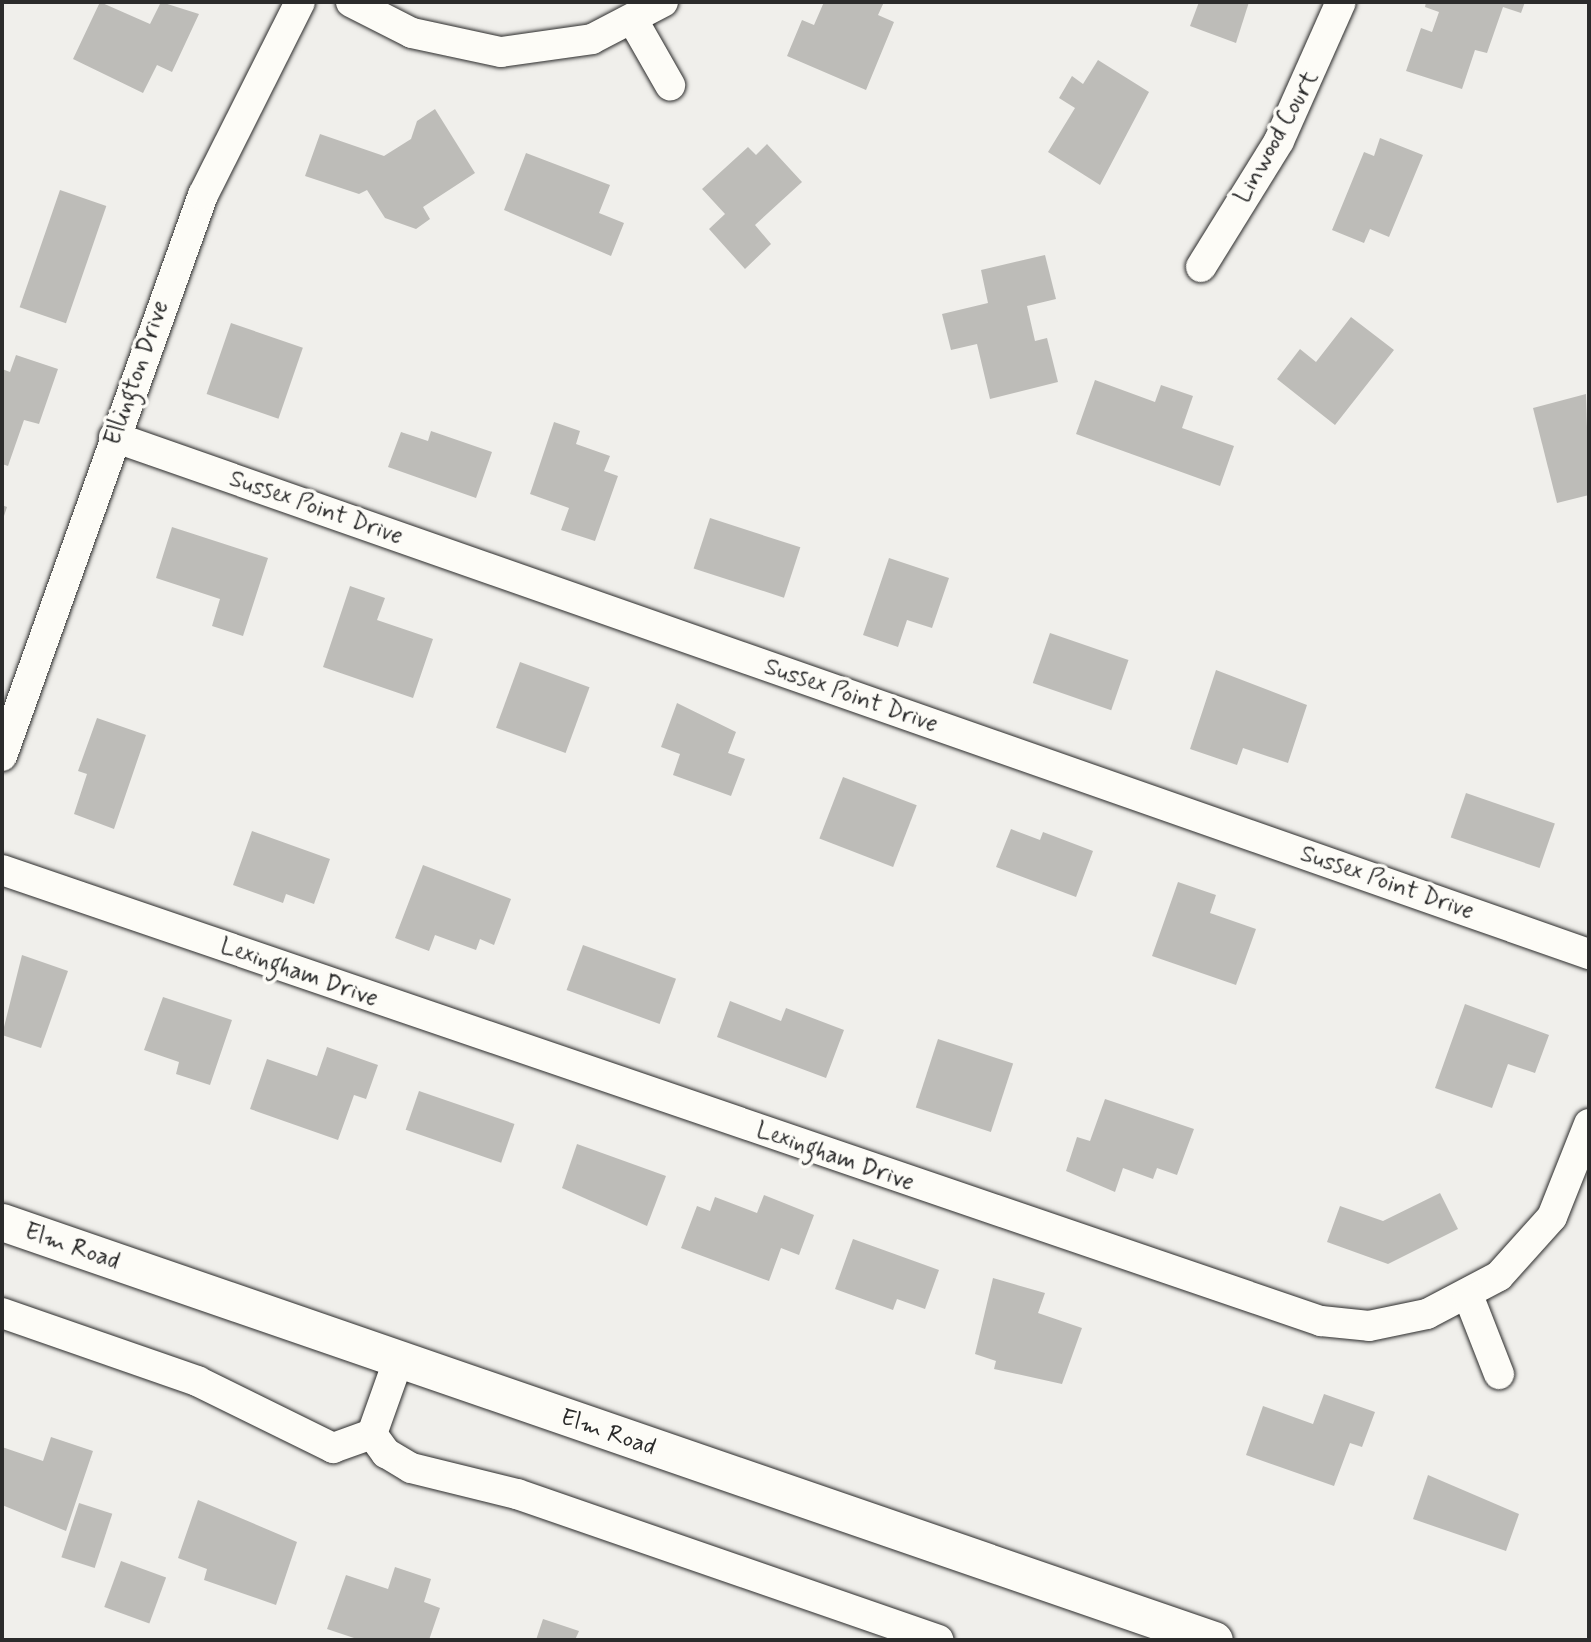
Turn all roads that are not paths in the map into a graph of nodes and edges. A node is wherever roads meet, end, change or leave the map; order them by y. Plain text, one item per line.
1 (300, 2) edge
2 (351, 2) edge
3 (663, 2) edge
4 (1341, 2) edge
5 (634, 22) junction
6 (670, 85) dead end
7 (1201, 267) dead end
8 (114, 437) junction
9 (2, 756) edge
10 (2, 870) edge
11 (1589, 954) edge
12 (1589, 1124) edge
13 (2, 1222) edge
14 (1468, 1295) junction
15 (2, 1313) edge
16 (398, 1361) junction
17 (1499, 1374) dead end
18 (373, 1434) junction
19 (938, 1640) edge
20 (1214, 1640) edge

1 - 8 street, Ellington Drive
2 - 5 street
3 - 5 street
4 - 7 street, Linwood Court
5 - 6 street
8 - 9 street, Ellington Drive
8 - 11 street, Sussex Point Drive
10 - 14 street, Lexingham Drive
12 - 14 street, Lexingham Drive
13 - 16 street, Elm Road
14 - 17 street
15 - 18 street
16 - 18 street
16 - 20 street, Elm Road
18 - 19 street

